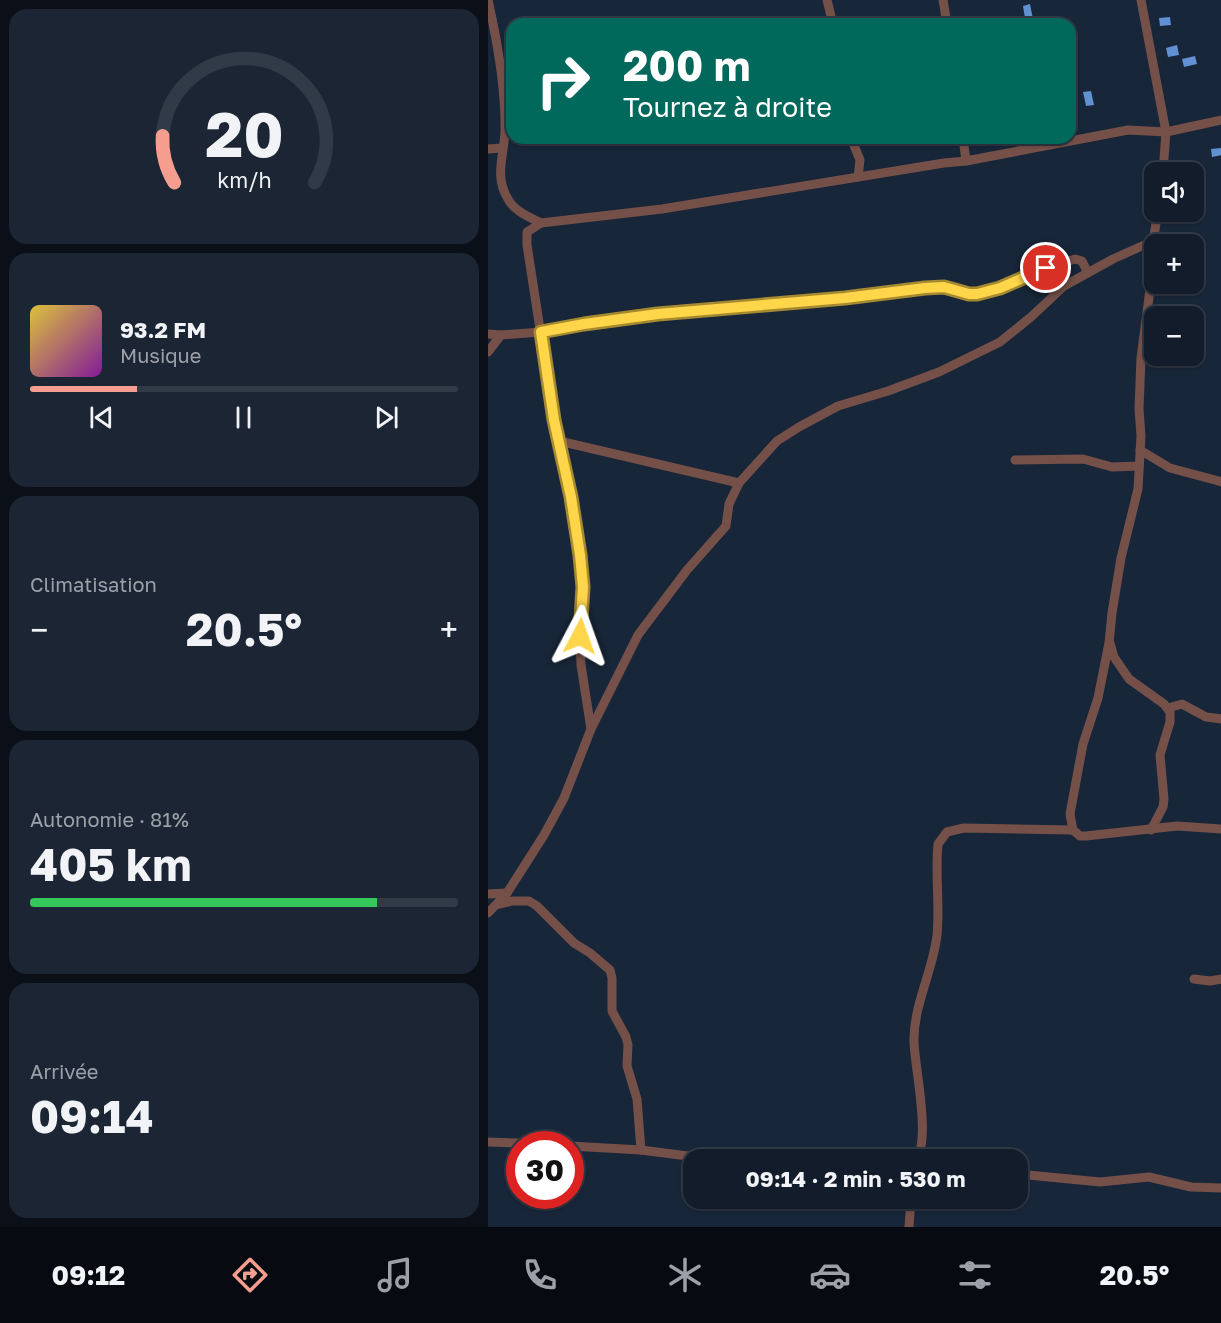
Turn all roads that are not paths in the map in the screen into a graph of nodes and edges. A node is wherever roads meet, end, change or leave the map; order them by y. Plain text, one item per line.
1 (488, 0) edge
2 (827, 0) edge
3 (943, 0) edge
4 (1141, 0) edge
5 (832, 18) edge
6 (946, 18) edge
7 (1222, 120) edge
8 (1166, 132) junction
9 (1076, 140) edge
10 (853, 144) edge
11 (964, 144) edge
12 (1055, 144) edge
13 (502, 148) junction
14 (488, 149) edge
15 (966, 161) junction
16 (1164, 162) edge
17 (858, 177) junction
18 (541, 223) junction
19 (1144, 245) edge
20 (1088, 273) junction
21 (1149, 294) edge
22 (541, 332) junction
23 (488, 334) edge
24 (501, 335) junction
25 (488, 352) edge
26 (559, 441) junction
27 (1140, 450) junction
28 (1015, 460) dead end
29 (1139, 466) junction
30 (1222, 482) edge
31 (739, 483) junction
32 (1109, 643) junction
33 (1168, 708) junction
34 (1222, 719) edge
35 (591, 729) junction
36 (1222, 829) edge
37 (1073, 830) junction
38 (1151, 830) junction
39 (507, 893) junction
40 (488, 894) edge
41 (496, 905) junction
42 (488, 913) edge
43 (1194, 978) dead end
44 (1222, 979) edge
45 (488, 1142) edge
46 (506, 1143) edge
47 (584, 1147) edge
48 (921, 1149) edge
49 (641, 1150) junction
50 (683, 1155) edge
51 (1028, 1175) edge
52 (1222, 1188) edge
53 (910, 1209) edge
54 (909, 1227) edge

1 - 13 street
2 - 5 street
3 - 6 street
4 - 8 street
7 - 8 street
8 - 9 street
8 - 16 street
10 - 17 street
11 - 15 street
12 - 15 street
13 - 14 street
13 - 18 street
15 - 17 street
17 - 18 street
18 - 22 street
19 - 20 street
20 - 22 street
20 - 31 street
21 - 27 street
22 - 24 street
22 - 26 street
23 - 24 street
24 - 25 street
26 - 31 street
26 - 35 street
27 - 29 street
27 - 30 street
28 - 29 street
29 - 32 street
31 - 35 street
32 - 33 street
32 - 37 street
33 - 34 street
33 - 38 street
35 - 39 street
36 - 38 street
37 - 38 street
37 - 48 street
39 - 40 street
39 - 41 street
41 - 42 street
41 - 49 street
43 - 44 street
45 - 46 street
47 - 49 street
49 - 50 street
51 - 52 street
53 - 54 street

